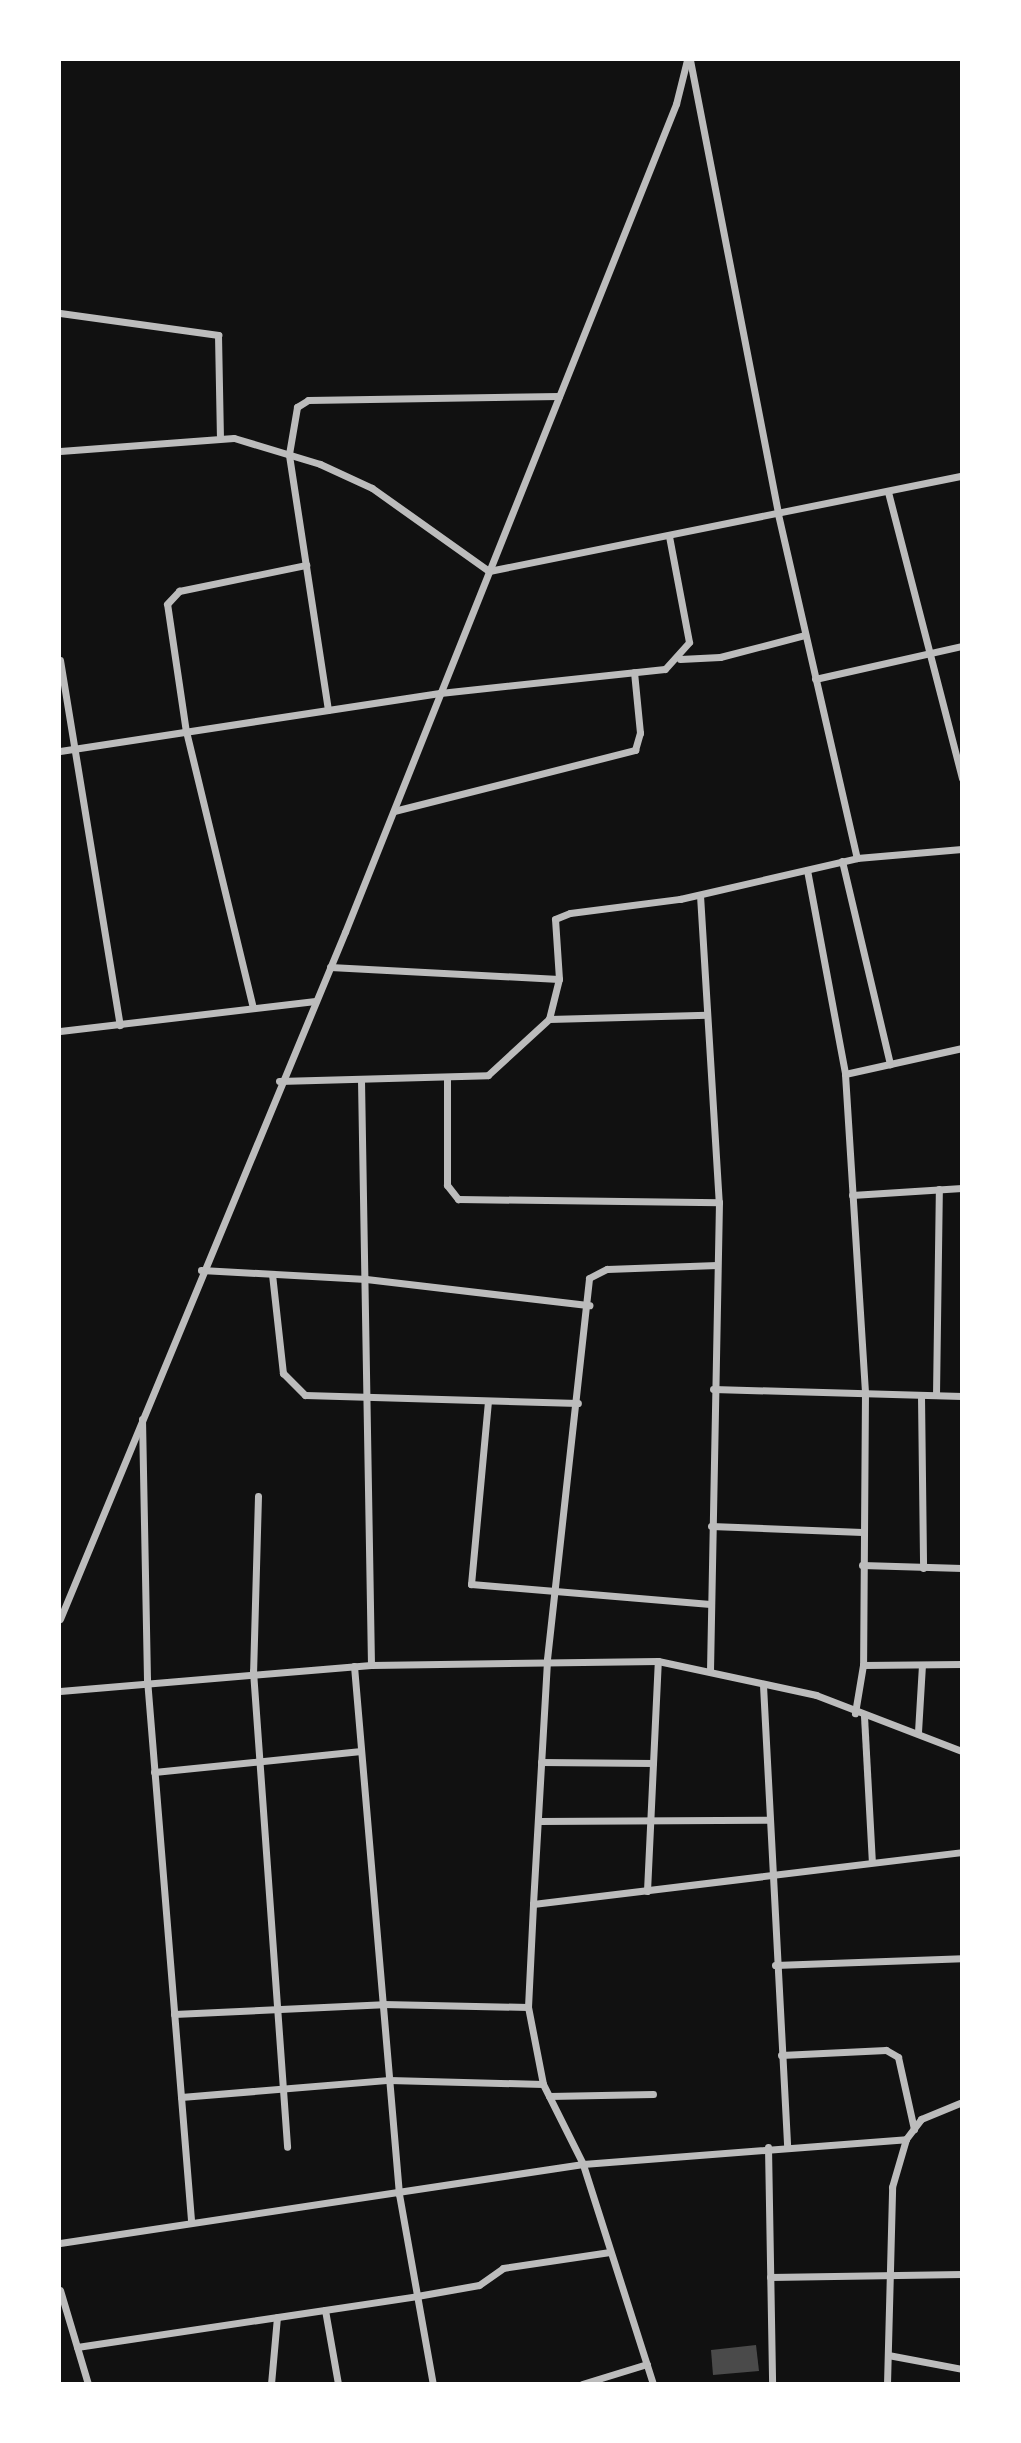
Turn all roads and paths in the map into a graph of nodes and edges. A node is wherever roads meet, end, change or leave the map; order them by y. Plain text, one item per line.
1 (688, 60) edge
2 (60, 313) edge
3 (559, 396) junction
4 (220, 435) junction
5 (60, 451) edge
6 (289, 454) junction
7 (961, 477) edge
8 (888, 492) junction
9 (778, 514) junction
10 (669, 536) junction
11 (306, 565) junction
12 (489, 571) junction
13 (805, 635) junction
14 (961, 646) edge
15 (930, 651) junction
16 (680, 659) junction
17 (60, 660) edge
18 (634, 672) junction
19 (815, 679) junction
20 (440, 693) junction
21 (328, 710) junction
22 (186, 732) junction
23 (76, 749) junction
24 (60, 751) edge
25 (961, 779) edge
26 (394, 811) junction
27 (961, 849) edge
28 (857, 858) junction
29 (842, 862) junction
30 (807, 870) junction
31 (700, 895) junction
32 (330, 967) junction
33 (559, 979) junction
34 (314, 1001) junction
35 (253, 1008) junction
36 (708, 1015) junction
37 (550, 1019) junction
38 (120, 1025) junction
39 (60, 1031) edge
40 (961, 1048) edge
41 (890, 1064) junction
42 (845, 1074) junction
43 (447, 1078) junction
44 (361, 1080) junction
45 (279, 1081) junction
46 (961, 1188) edge
47 (939, 1189) junction
48 (852, 1195) junction
49 (719, 1202) junction
50 (717, 1265) junction
51 (201, 1270) junction
52 (272, 1274) junction
53 (366, 1279) junction
54 (589, 1305) junction
55 (713, 1389) junction
56 (865, 1392) junction
57 (936, 1395) junction
58 (921, 1396) junction
59 (961, 1396) edge
60 (368, 1399) junction
61 (488, 1401) junction
62 (578, 1403) junction
63 (142, 1415) junction
64 (258, 1496) dead end
65 (711, 1526) junction
66 (862, 1532) junction
67 (862, 1565) junction
68 (923, 1567) junction
69 (961, 1568) edge
70 (555, 1591) junction
71 (710, 1604) junction
72 (60, 1619) edge
73 (547, 1659) junction
74 (658, 1661) junction
75 (961, 1664) edge
76 (371, 1665) junction
77 (863, 1665) junction
78 (922, 1665) junction
79 (354, 1666) junction
80 (253, 1671) junction
81 (710, 1671) junction
82 (146, 1679) junction
83 (763, 1685) junction
84 (60, 1691) edge
85 (855, 1713) junction
86 (864, 1716) junction
87 (918, 1732) junction
88 (361, 1751) junction
89 (961, 1751) edge
90 (260, 1762) junction
91 (541, 1762) junction
92 (653, 1763) junction
93 (154, 1772) junction
94 (650, 1818) junction
95 (767, 1820) junction
96 (538, 1821) junction
97 (961, 1852) edge
98 (872, 1862) junction
99 (769, 1877) junction
100 (647, 1891) junction
101 (533, 1904) junction
102 (961, 1958) edge
103 (775, 1965) junction
104 (383, 2004) junction
105 (528, 2007) junction
106 (277, 2009) junction
107 (174, 2014) junction
108 (781, 2054) junction
109 (389, 2080) junction
110 (543, 2084) junction
111 (283, 2088) junction
112 (653, 2094) dead end
113 (181, 2096) junction
114 (549, 2096) junction
115 (961, 2102) edge
116 (914, 2129) junction
117 (906, 2139) junction
118 (788, 2145) junction
119 (287, 2147) dead end
120 (768, 2147) junction
121 (583, 2164) junction
122 (398, 2194) junction
123 (191, 2220) junction
124 (60, 2243) edge
125 (610, 2252) junction
126 (889, 2274) junction
127 (961, 2274) edge
128 (770, 2277) junction
129 (60, 2290) edge
130 (417, 2297) junction
131 (325, 2310) junction
132 (277, 2317) junction
133 (77, 2347) junction
134 (888, 2355) junction
135 (646, 2364) junction
136 (961, 2369) edge
137 (88, 2382) edge
138 (77, 2384) edge
139 (271, 2384) edge
140 (338, 2384) edge
141 (433, 2384) edge
142 (582, 2384) edge
143 (653, 2384) edge
144 (772, 2384) edge
145 (887, 2384) edge

1 - 3 street
1 - 9 street
2 - 4 street
3 - 6 street
3 - 12 street
4 - 5 street
4 - 6 street
6 - 11 street
6 - 12 street
7 - 8 street
8 - 9 street
8 - 15 street
9 - 10 street
9 - 13 street
10 - 12 street
10 - 16 street
11 - 21 street
11 - 22 street
12 - 20 street
13 - 16 street
13 - 19 street
14 - 15 street
15 - 19 street
15 - 25 street
16 - 18 street
17 - 23 street
18 - 20 street
18 - 26 street
19 - 28 street
20 - 21 street
20 - 26 street
21 - 22 street
22 - 23 street
22 - 35 street
23 - 24 street
23 - 38 street
26 - 32 street
27 - 28 street
28 - 29 street
29 - 30 street
29 - 41 street
30 - 31 street
30 - 42 street
31 - 33 street
31 - 36 street
32 - 33 street
32 - 34 street
33 - 37 street
34 - 35 street
34 - 45 street
35 - 38 street
36 - 37 street
36 - 49 street
37 - 43 street
38 - 39 street
40 - 41 street
41 - 42 street
42 - 48 street
43 - 44 street
43 - 49 street
44 - 45 street
44 - 53 street
45 - 51 street
46 - 47 street
47 - 48 street
47 - 57 street
48 - 56 street
49 - 50 street
50 - 54 street
50 - 55 street
51 - 52 street
51 - 63 street
52 - 53 street
52 - 60 street
53 - 54 street
53 - 60 street
54 - 62 street
55 - 56 street
55 - 65 street
56 - 58 street
56 - 66 street
57 - 58 street
57 - 59 street
58 - 68 street
60 - 61 street
60 - 76 street
61 - 62 street
61 - 70 street
62 - 70 street
63 - 72 street
63 - 82 street
64 - 80 street
65 - 66 street
65 - 71 street
66 - 67 street
67 - 68 street
67 - 77 street
68 - 69 street
70 - 71 street
70 - 73 street
71 - 81 street
73 - 74 street
73 - 76 street
73 - 91 street
74 - 81 street
74 - 92 street
75 - 78 street
76 - 79 street
77 - 78 street
77 - 85 street
78 - 87 street
79 - 80 street
79 - 88 street
80 - 82 street
80 - 90 street
81 - 83 street
82 - 84 street
82 - 93 street
83 - 85 street
83 - 95 street
85 - 86 street
86 - 87 street
86 - 98 street
87 - 89 street
88 - 90 street
88 - 104 street
90 - 93 street
90 - 106 street
91 - 92 street
91 - 96 street
92 - 94 street
93 - 107 street
94 - 95 street
94 - 96 street
94 - 100 street
95 - 99 street
96 - 101 street
97 - 98 street
98 - 99 street
99 - 100 street
99 - 103 street
100 - 101 street
101 - 105 street
102 - 103 street
103 - 108 street
104 - 105 street
104 - 106 street
104 - 109 street
105 - 110 street
106 - 107 street
106 - 111 street
107 - 113 street
108 - 116 street
108 - 118 street
109 - 110 street
109 - 111 street
109 - 122 street
110 - 114 street
111 - 113 street
111 - 119 street
112 - 114 street
113 - 123 street
114 - 121 street
115 - 116 street
116 - 117 street
117 - 118 street
117 - 126 street
118 - 120 street
120 - 121 street
120 - 128 street
121 - 122 street
121 - 125 street
122 - 123 street
122 - 130 street
123 - 124 street
125 - 130 street
125 - 135 street
126 - 127 street
126 - 128 street
126 - 134 street
128 - 144 street
129 - 133 street
130 - 131 street
130 - 141 street
131 - 132 street
131 - 140 street
132 - 133 street
132 - 139 street
133 - 137 street
134 - 136 street
134 - 145 street
135 - 142 street
135 - 143 street
137 - 138 street

